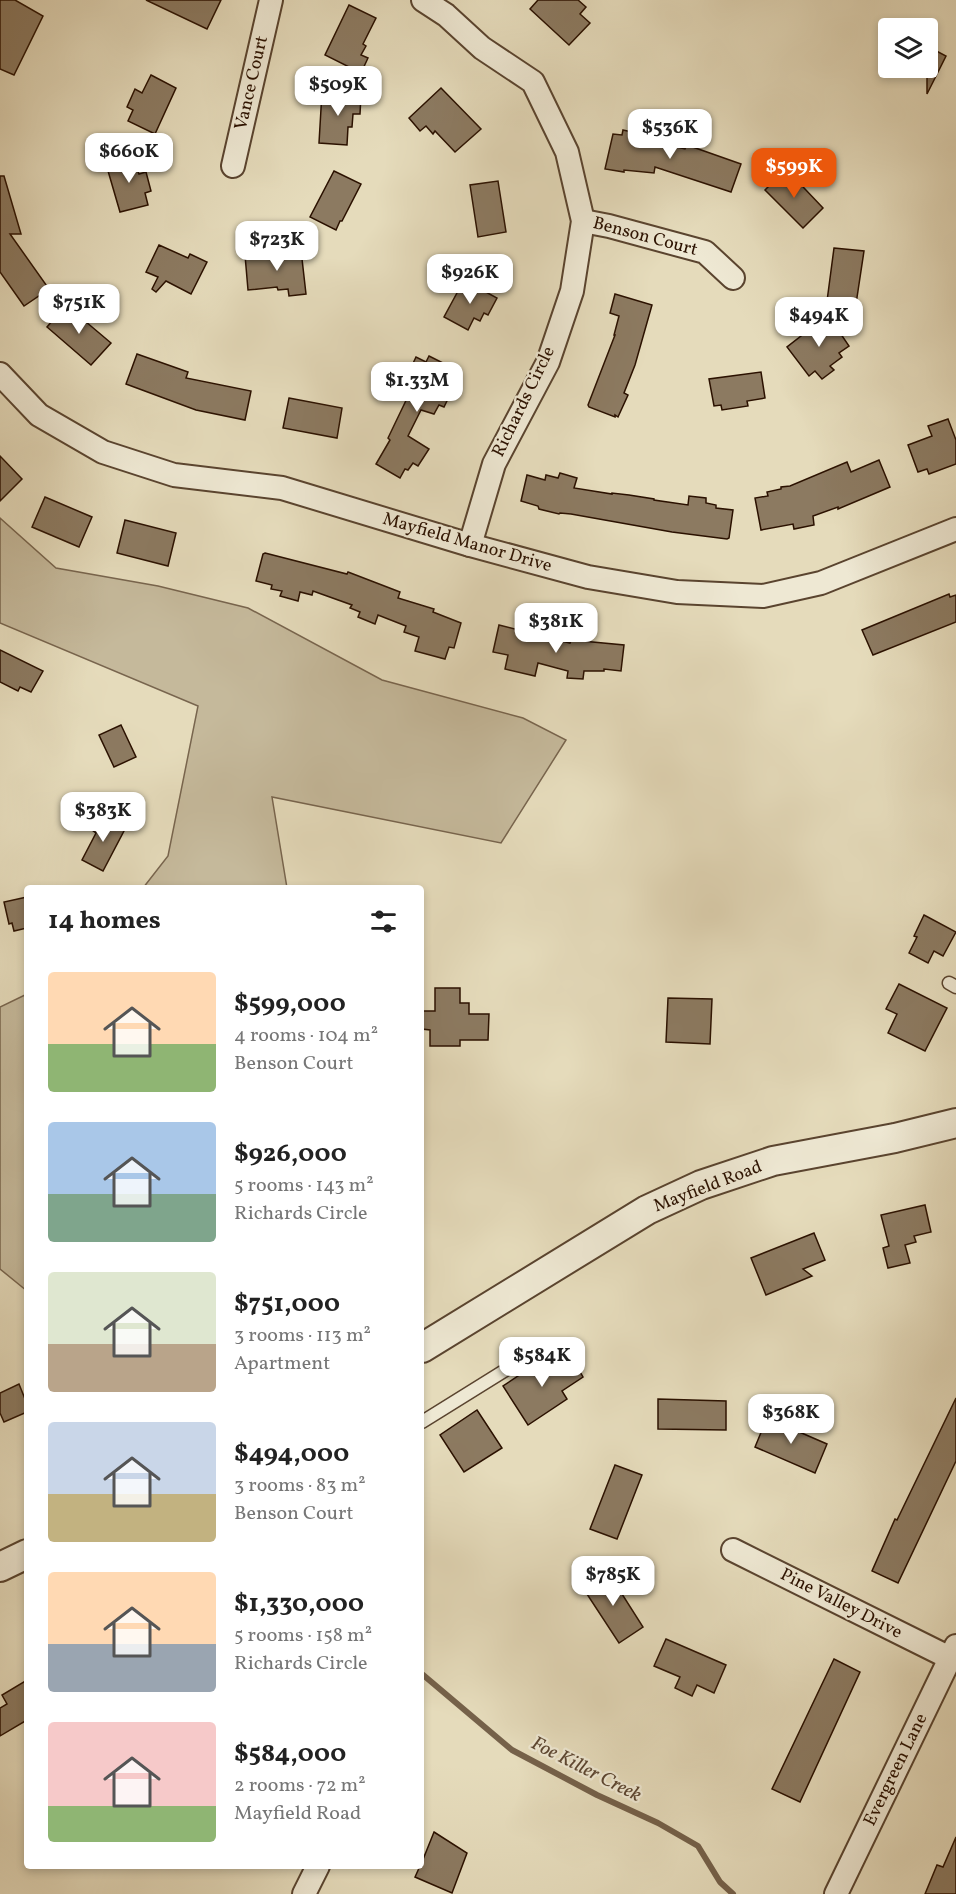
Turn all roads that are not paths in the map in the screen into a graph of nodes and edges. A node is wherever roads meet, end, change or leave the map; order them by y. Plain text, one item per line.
1 (271, 0) edge
2 (423, 0) edge
3 (233, 166) dead end
4 (583, 221) junction
5 (733, 278) dead end
6 (0, 374) edge
7 (956, 529) edge
8 (470, 545) junction
9 (956, 1123) edge
10 (424, 1347) edge
11 (512, 1366) dead end
12 (424, 1421) edge
13 (733, 1550) dead end
14 (24, 1555) edge
15 (0, 1567) edge
16 (953, 1652) edge
17 (316, 1869) edge
18 (304, 1894) edge
19 (836, 1894) edge

1 - 3 street, Vance Court
2 - 4 street, Richards Circle
4 - 5 street, Benson Court
4 - 8 street, Richards Circle
6 - 8 street, Mayfield Manor Drive
7 - 8 street, Mayfield Manor Drive
9 - 10 street, Mayfield Road
11 - 12 lane
13 - 16 street, Pine Valley Drive
14 - 15 street
16 - 19 street, Evergreen Lane
17 - 18 street

